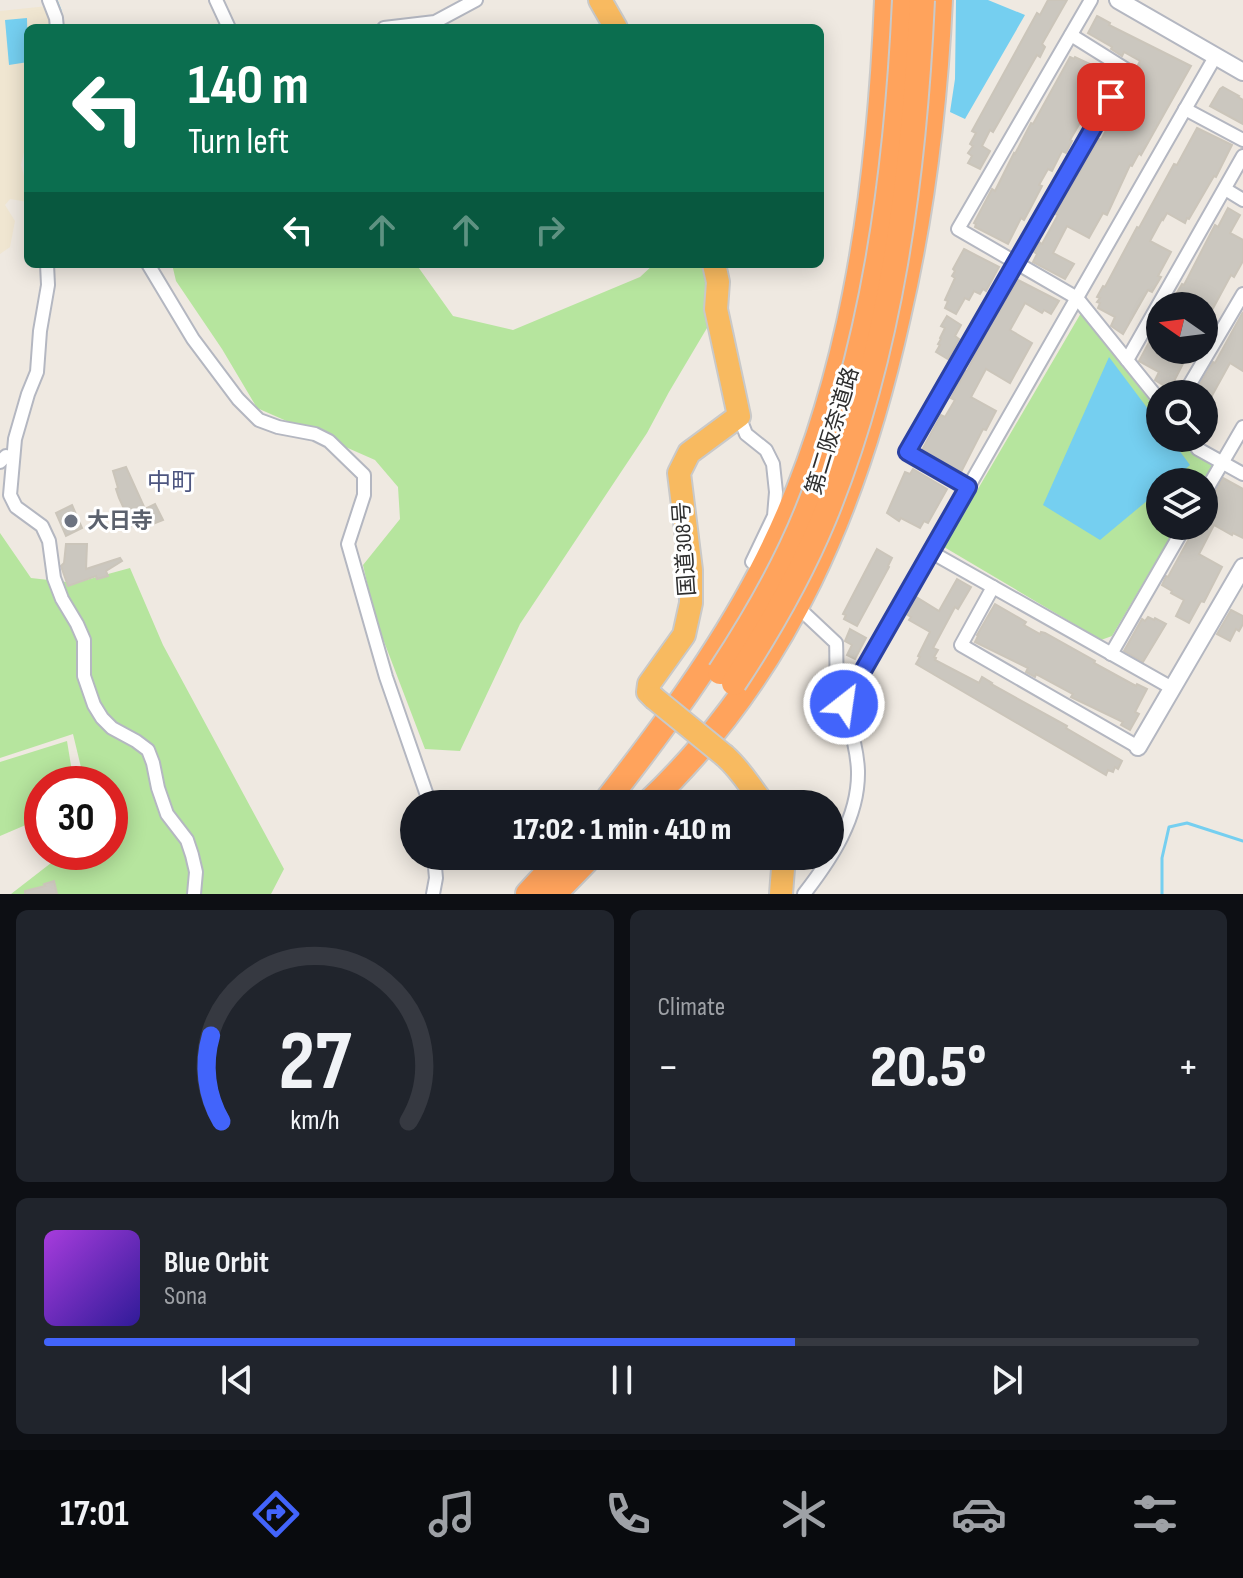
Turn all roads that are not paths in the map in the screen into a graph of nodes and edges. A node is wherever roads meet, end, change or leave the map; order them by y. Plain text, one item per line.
1 (49, 0) edge
2 (216, 0) edge
3 (600, 0) edge
4 (887, 0) edge
5 (905, 0) edge
6 (922, 0) edge
7 (940, 0) edge
8 (1091, 0) edge
9 (1118, 0) edge
10 (466, 2) edge
11 (57, 24) edge
12 (227, 24) edge
13 (418, 24) edge
14 (614, 24) edge
15 (1071, 35) junction
16 (1215, 57) junction
17 (1243, 72) edge
18 (1185, 109) junction
19 (1243, 140) edge
20 (1243, 156) edge
21 (1225, 189) junction
22 (1243, 200) edge
23 (1015, 262) junction
24 (47, 268) edge
25 (150, 268) edge
26 (715, 268) edge
27 (1243, 294) edge
28 (1077, 298) junction
29 (1127, 360) junction
30 (1192, 380) edge
31 (1146, 384) edge
32 (739, 416) junction
33 (1243, 427) edge
34 (1204, 452) edge
35 (1222, 462) junction
36 (1218, 469) edge
37 (1243, 474) edge
38 (968, 487) junction
39 (1177, 540) edge
40 (931, 552) junction
41 (752, 562) dead end
42 (1243, 567) edge
43 (993, 587) junction
44 (1236, 593) edge
45 (803, 612) dead end
46 (1111, 654) junction
47 (727, 678) junction
48 (1172, 688) junction
49 (844, 704) junction
50 (1138, 747) joint
51 (425, 790) edge
52 (615, 790) edge
53 (623, 790) edge
54 (650, 790) edge
55 (660, 790) edge
56 (752, 790) edge
57 (435, 870) edge
58 (565, 870) edge
59 (573, 870) edge
60 (783, 870) edge
61 (194, 894) edge
62 (433, 894) edge
63 (528, 894) edge
64 (554, 894) edge
65 (781, 894) edge
66 (804, 894) edge

1 - 11 street
2 - 12 street
3 - 14 highway
4 - 52 highway
5 - 47 highway, 第二阪奈道路, bridge
6 - 47 highway, 第二阪奈道路, bridge
7 - 55 highway
8 - 15 street
9 - 16 street
10 - 13 street
15 - 23 street
15 - 23 street
16 - 17 street
16 - 18 street
18 - 19 street
18 - 28 street
20 - 21 street
21 - 22 street
21 - 29 street
23 - 28 street
23 - 38 street
24 - 61 street
25 - 51 street
26 - 32 highway
27 - 30 street
28 - 29 street
28 - 38 street
29 - 31 street
32 - 41 street
32 - 56 highway, 国道308号, bridge
33 - 35 street
34 - 35 street
35 - 36 street
35 - 37 street
38 - 40 street
39 - 46 street
40 - 43 street
40 - 49 street
42 - 44 street
43 - 46 street
43 - 50 street
44 - 48 street
45 - 49 street
46 - 48 street
47 - 53 highway, 第二阪奈道路
47 - 54 highway, 第二阪奈道路
48 - 50 street
49 - 66 street
57 - 62 street
58 - 63 highway
59 - 64 highway
60 - 65 highway

